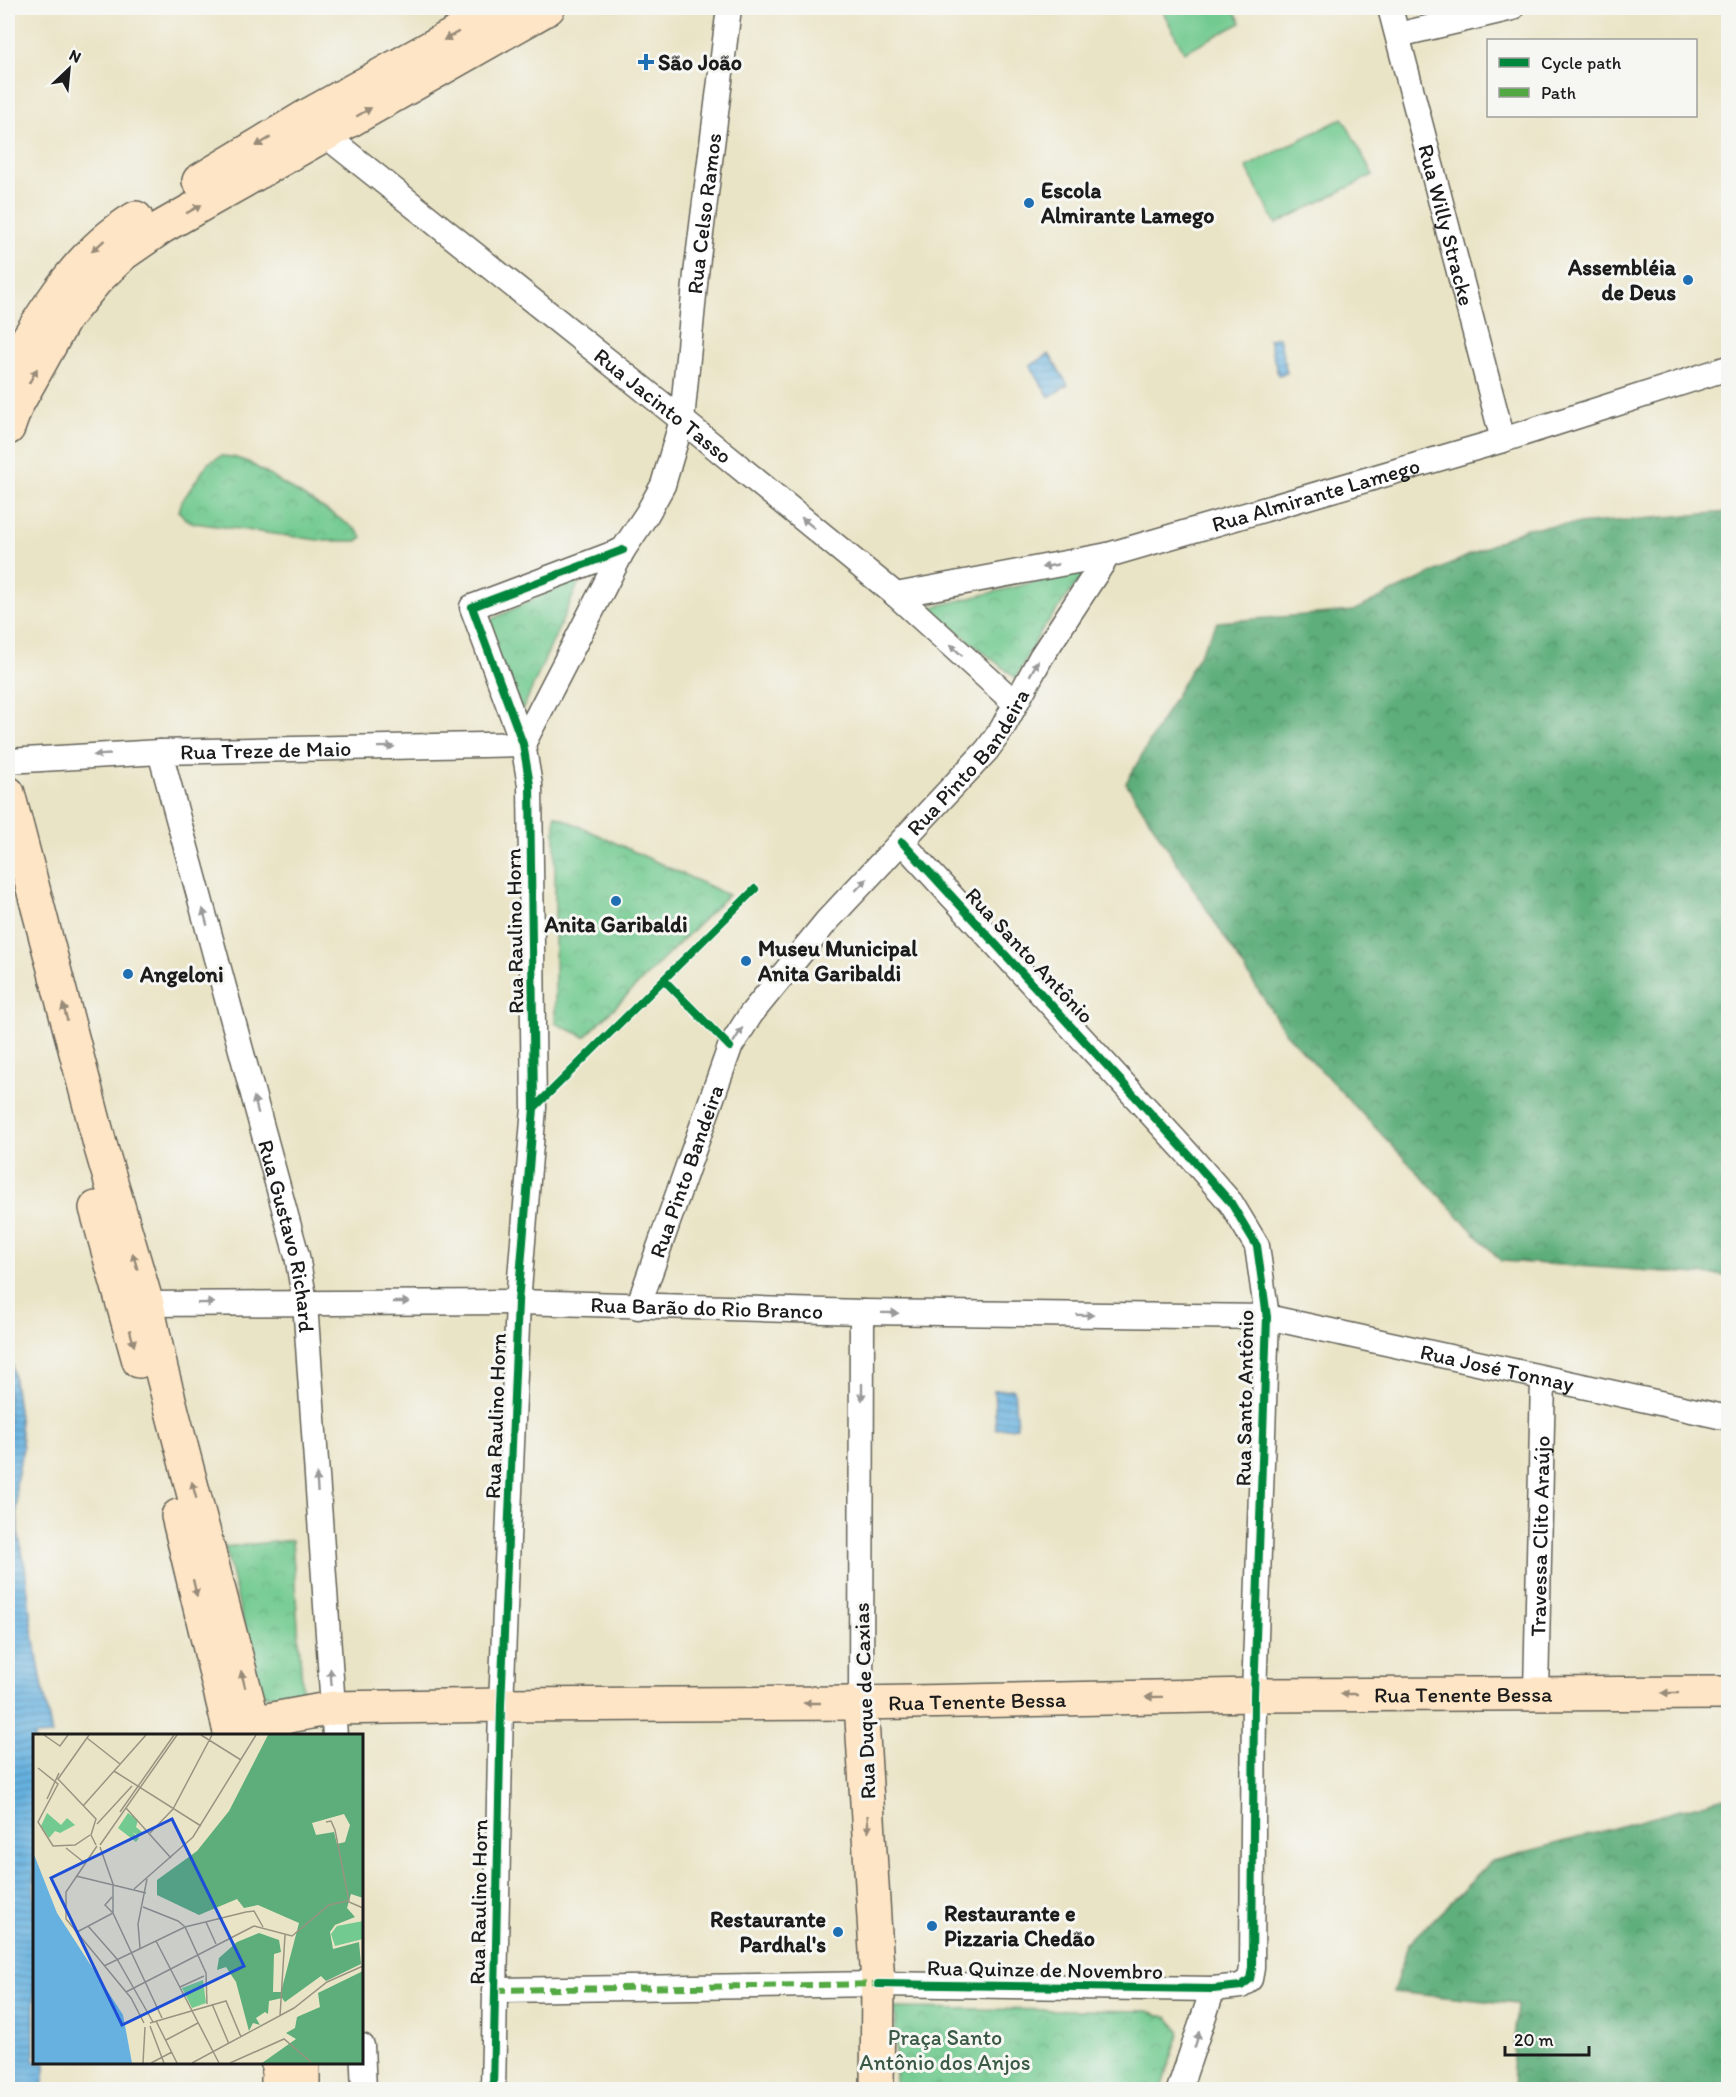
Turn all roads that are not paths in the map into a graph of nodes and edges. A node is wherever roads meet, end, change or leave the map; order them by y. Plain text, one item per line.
1 (548, 8) edge
2 (729, 8) edge
3 (1390, 8) edge
4 (1512, 8) edge
5 (486, 19) edge
6 (1398, 36) junction
7 (316, 125) junction
8 (1728, 368) edge
9 (8, 371) edge
10 (682, 420) junction
11 (8, 428) edge
12 (1503, 440) junction
13 (622, 550) junction
14 (1108, 555) junction
15 (896, 595) junction
16 (1015, 703) junction
17 (523, 744) junction
18 (160, 752) junction
19 (8, 761) edge
20 (8, 793) edge
21 (902, 842) junction
22 (8, 876) edge
23 (77, 1099) junction
24 (305, 1302) junction
25 (518, 1302) junction
26 (136, 1306) junction
27 (638, 1307) junction
28 (862, 1312) junction
29 (1267, 1317) junction
30 (1543, 1378) junction
31 (1728, 1418) edge
32 (1536, 1692) junction
33 (1728, 1693) edge
34 (1254, 1695) junction
35 (861, 1703) junction
36 (501, 1705) junction
37 (334, 1722) edge
38 (243, 1730) edge
39 (878, 1984) junction
40 (1212, 1989) junction
41 (494, 1990) junction
42 (278, 2064) edge
43 (303, 2064) edge
44 (363, 2064) edge
45 (278, 2090) edge
46 (303, 2090) edge
47 (364, 2090) edge
48 (493, 2090) edge
49 (877, 2090) edge
50 (1179, 2090) edge

1 - 5 main road
2 - 10 street, Rua Celso Ramos
3 - 6 street, Rua Willy Stracke
4 - 6 street
5 - 7 main road
6 - 12 street, Rua Willy Stracke
7 -> 9 main road
7 - 10 street, Rua Jacinto Tasso
11 -> 7 main road
8 - 12 street, Rua Almirante Lamego
10 - 13 street
15 -> 10 street, Rua Jacinto Tasso
12 - 14 street, Rua Almirante Lamego
13 - 17 street
13 - 17 street, Rua Raulino Horn
14 -> 15 street, Rua Almirante Lamego
16 -> 14 street, Rua Pinto Bandeira
16 -> 15 street, Rua Jacinto Tasso
16 - 21 street, Rua Pinto Bandeira
18 -> 17 street, Rua Treze de Maio
17 - 25 street, Rua Raulino Horn
18 -> 19 street, Rua Treze de Maio
24 -> 18 street, Rua Gustavo Richard
23 -> 20 main road
27 -> 21 street, Rua Pinto Bandeira
21 - 29 street, Rua Santo Antônio
22 - 23 main road
23 - 26 main road
24 -> 25 street, Rua Barão do Rio Branco
26 -> 24 street, Rua Barão do Rio Branco
37 -> 24 street, Rua Gustavo Richard
25 - 27 street, Rua Barão do Rio Branco
25 - 36 street, Rua Raulino Horn
26 - 38 main road
27 - 28 street, Rua Barão do Rio Branco
28 -> 29 street, Rua Barão do Rio Branco
28 -> 35 street, Rua Duque de Caxias
29 - 30 street, Rua José Tonnay
29 - 34 street, Rua Santo Antônio
30 - 31 street, Rua José Tonnay
30 - 32 street, Travessa Clito Araújo
33 -> 32 main road, Rua Tenente Bessa
32 -> 34 main road, Rua Tenente Bessa
34 -> 35 main road, Rua Tenente Bessa
34 - 40 street, Rua Santo Antônio
35 -> 36 main road, Rua Tenente Bessa
35 -> 39 main road, Rua Duque de Caxias
36 - 37 main road, Rua Tenente Bessa
36 - 41 street, Rua Raulino Horn
37 - 38 main road, Rua Tenente Bessa
39 - 40 street, Rua Quinze de Novembro
39 - 41 street, Rua Quinze de Novembro
39 - 49 main road, Rua Duque de Caxias
50 -> 40 street
41 - 48 street, Rua Raulino Horn
42 - 45 main road
43 - 46 main road
44 - 47 street

